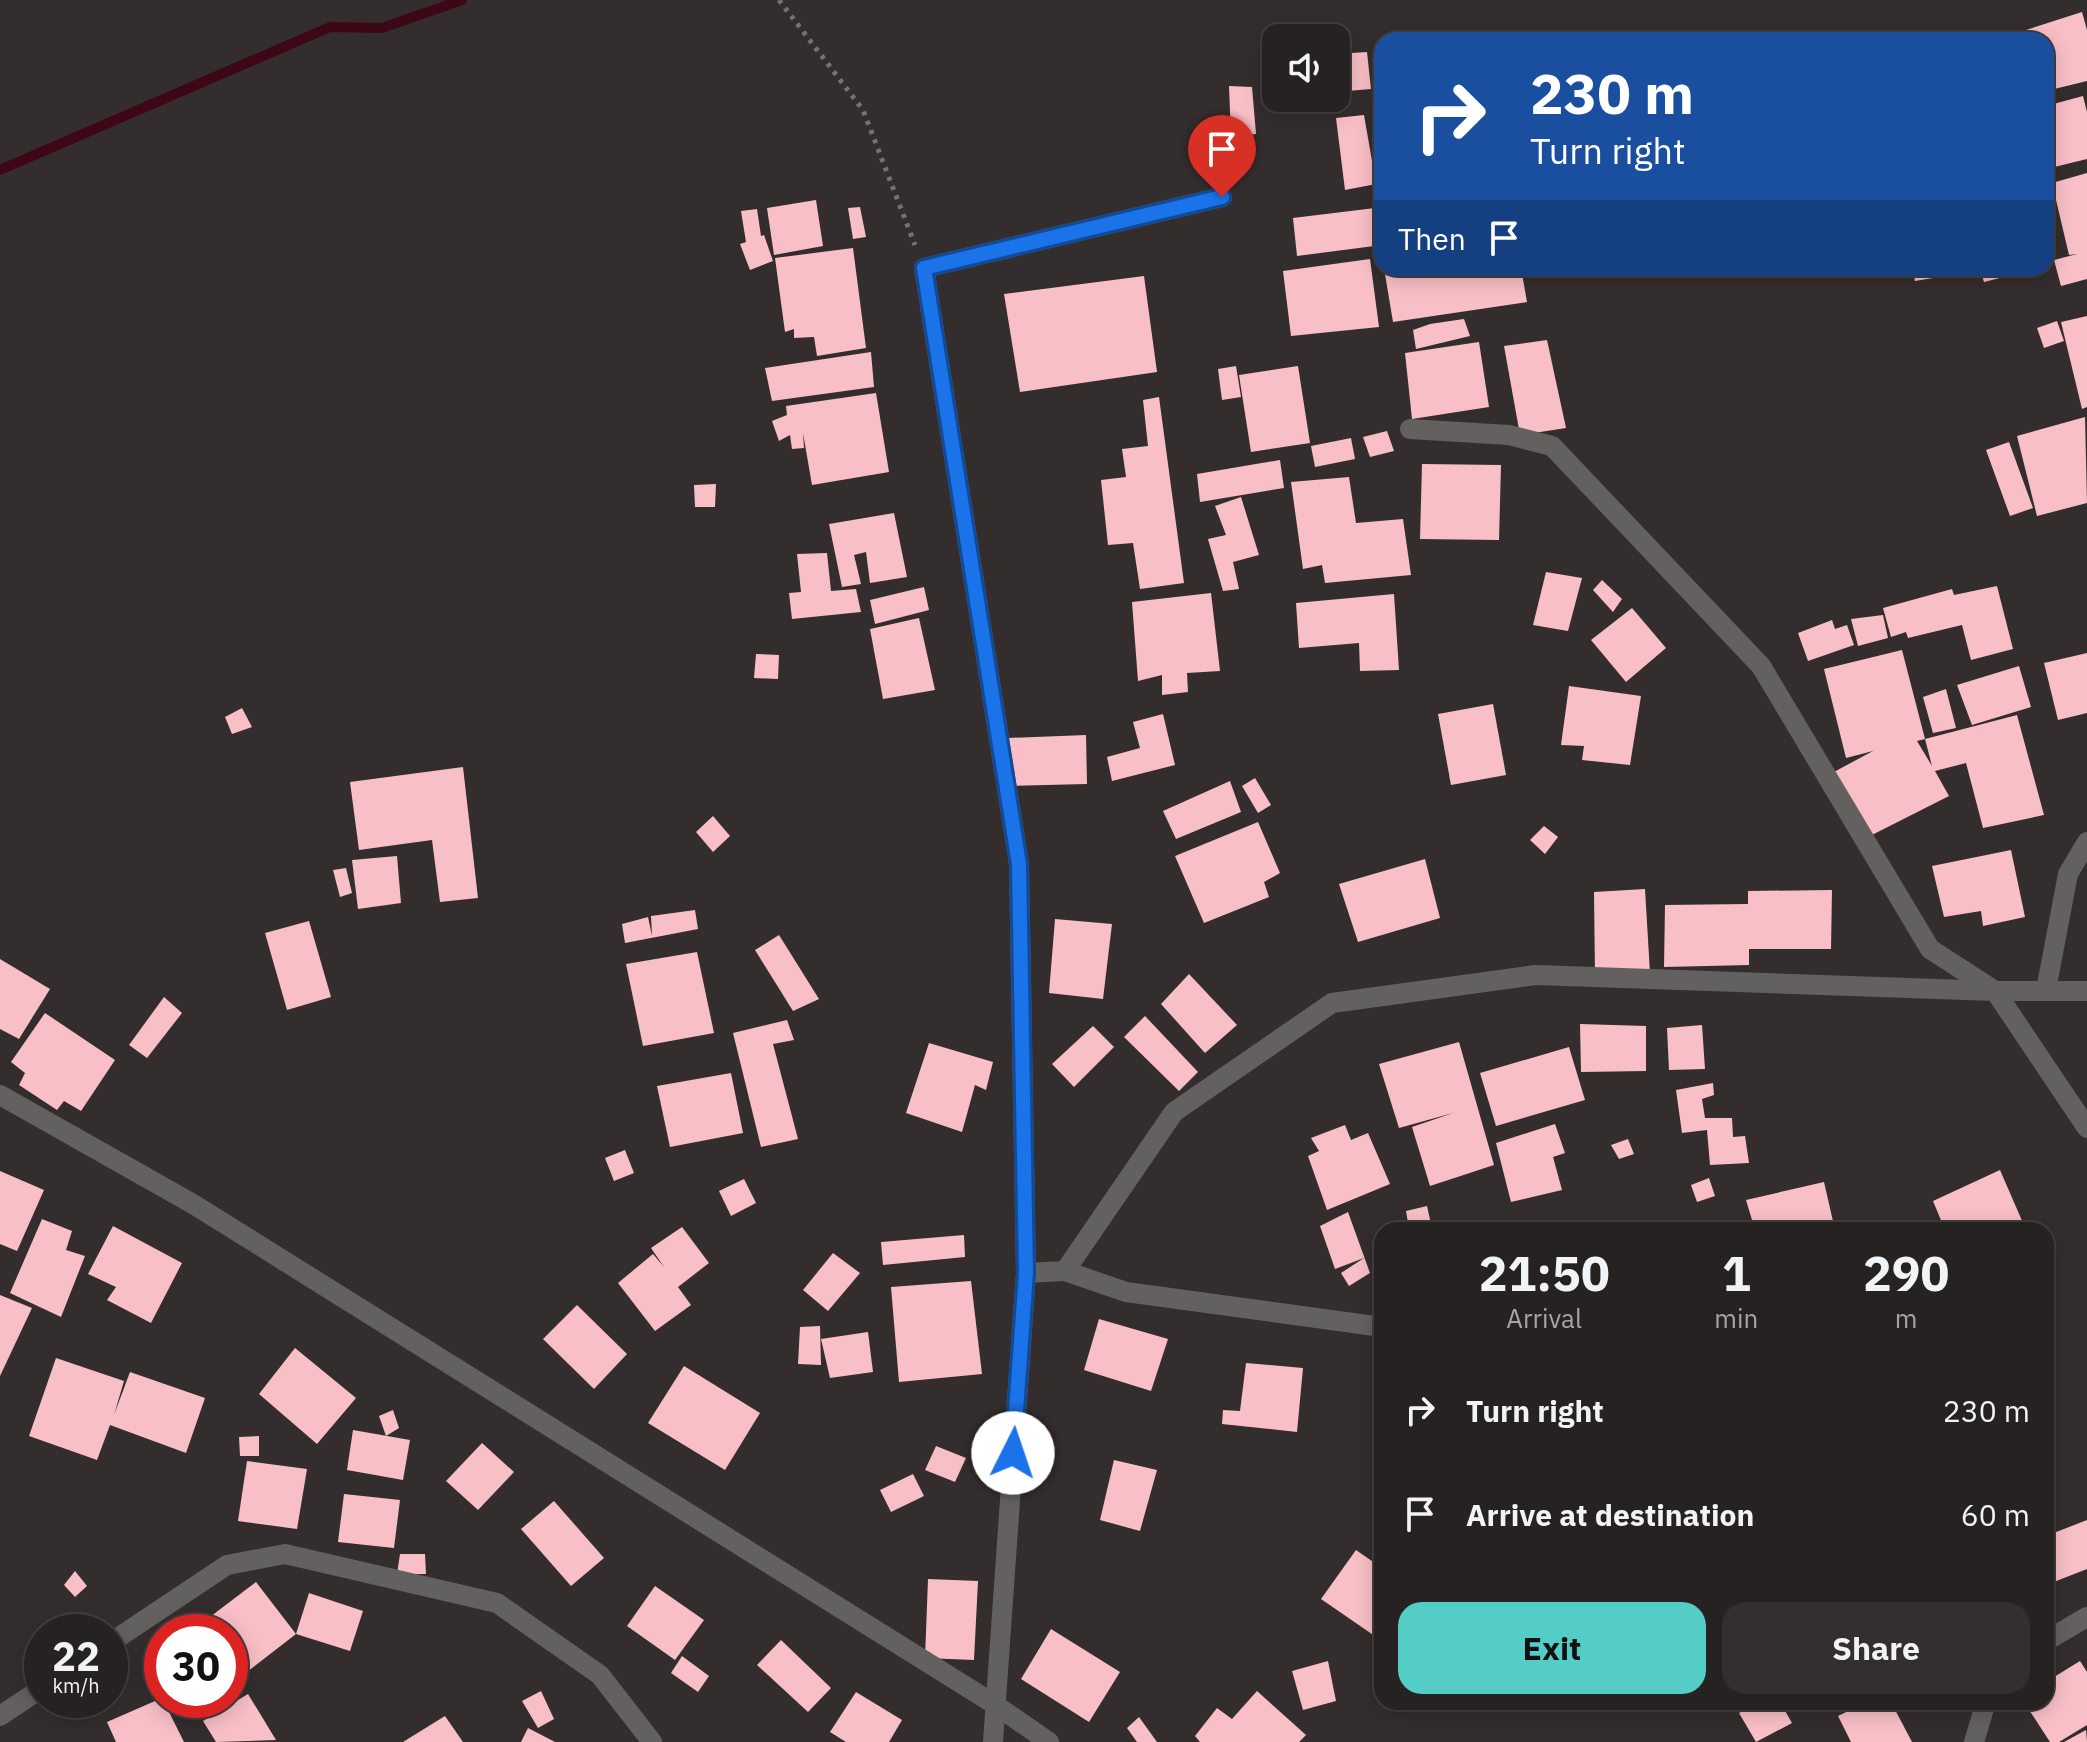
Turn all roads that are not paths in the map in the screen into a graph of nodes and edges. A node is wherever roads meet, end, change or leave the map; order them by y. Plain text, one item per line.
1 (1222, 197) dead end
2 (1410, 429) dead end
3 (2087, 842) edge
4 (2046, 990) junction
5 (1995, 991) junction
6 (2087, 991) edge
7 (0, 1095) edge
8 (2087, 1128) edge
9 (1065, 1271) junction
10 (1026, 1273) junction
11 (1374, 1326) edge
12 (2087, 1617) edge
13 (128, 1631) edge
14 (2054, 1636) edge
15 (24, 1700) edge
16 (994, 1704) junction
17 (1984, 1710) edge
18 (0, 1716) edge
19 (652, 1742) edge
20 (993, 1742) edge
21 (1049, 1742) edge
22 (1974, 1742) edge

1 - 10 street
2 - 5 street
3 - 4 street
4 - 5 street
4 - 6 street
5 - 8 street
5 - 9 street
7 - 16 street
9 - 10 street
9 - 11 street
10 - 16 street
12 - 14 street
13 - 19 street
15 - 18 street
16 - 20 street
16 - 21 street
17 - 22 street

